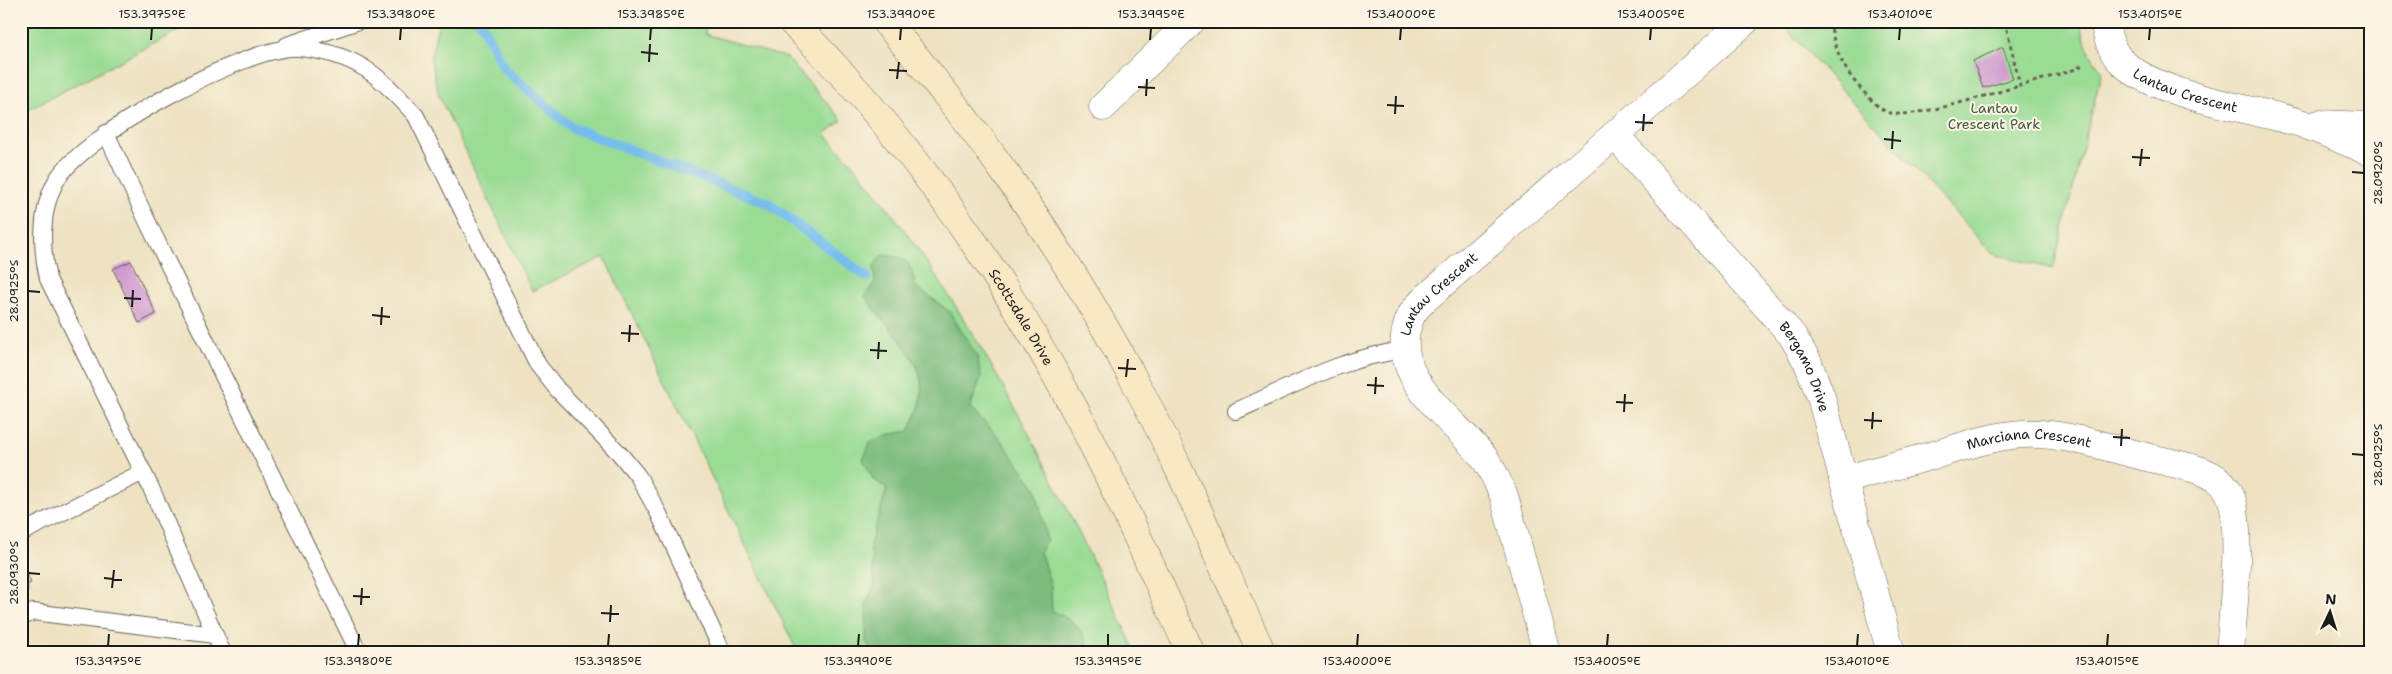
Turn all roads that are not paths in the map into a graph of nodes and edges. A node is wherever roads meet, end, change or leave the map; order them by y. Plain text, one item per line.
1 (359, 21) edge
2 (791, 21) edge
3 (885, 21) edge
4 (1191, 21) edge
5 (1745, 21) edge
6 (2107, 32) edge
7 (278, 48) junction
8 (1103, 107) dead end
9 (2298, 123) junction
10 (2371, 126) edge
11 (106, 133) junction
12 (1616, 136) junction
13 (2371, 152) edge
14 (1406, 350) junction
15 (1236, 411) dead end
16 (143, 472) junction
17 (1843, 480) junction
18 (21, 533) edge
19 (21, 618) edge
20 (215, 635) junction
21 (223, 653) edge
22 (359, 653) edge
23 (723, 653) edge
24 (1191, 653) edge
25 (1262, 653) edge
26 (1547, 653) edge
27 (1891, 653) edge
28 (2230, 653) edge

1 - 7 lane
2 - 24 main road, Scottsdale Drive
3 - 25 main road
4 - 8 street
5 - 12 street, Lantau Crescent
6 - 9 street, Lantau Crescent
7 - 11 lane
7 - 23 lane
9 - 10 street, Lantau Crescent
9 - 13 street, Lantau Crescent
11 - 16 lane
11 - 22 lane
12 - 14 street, Lantau Crescent
12 - 17 street, Bergamo Drive
14 - 15 lane
14 - 26 street, Lantau Crescent
16 - 18 lane
16 - 20 lane
17 - 27 street, Bergamo Drive
17 - 28 street, Marciana Crescent
19 - 20 lane
20 - 21 lane

